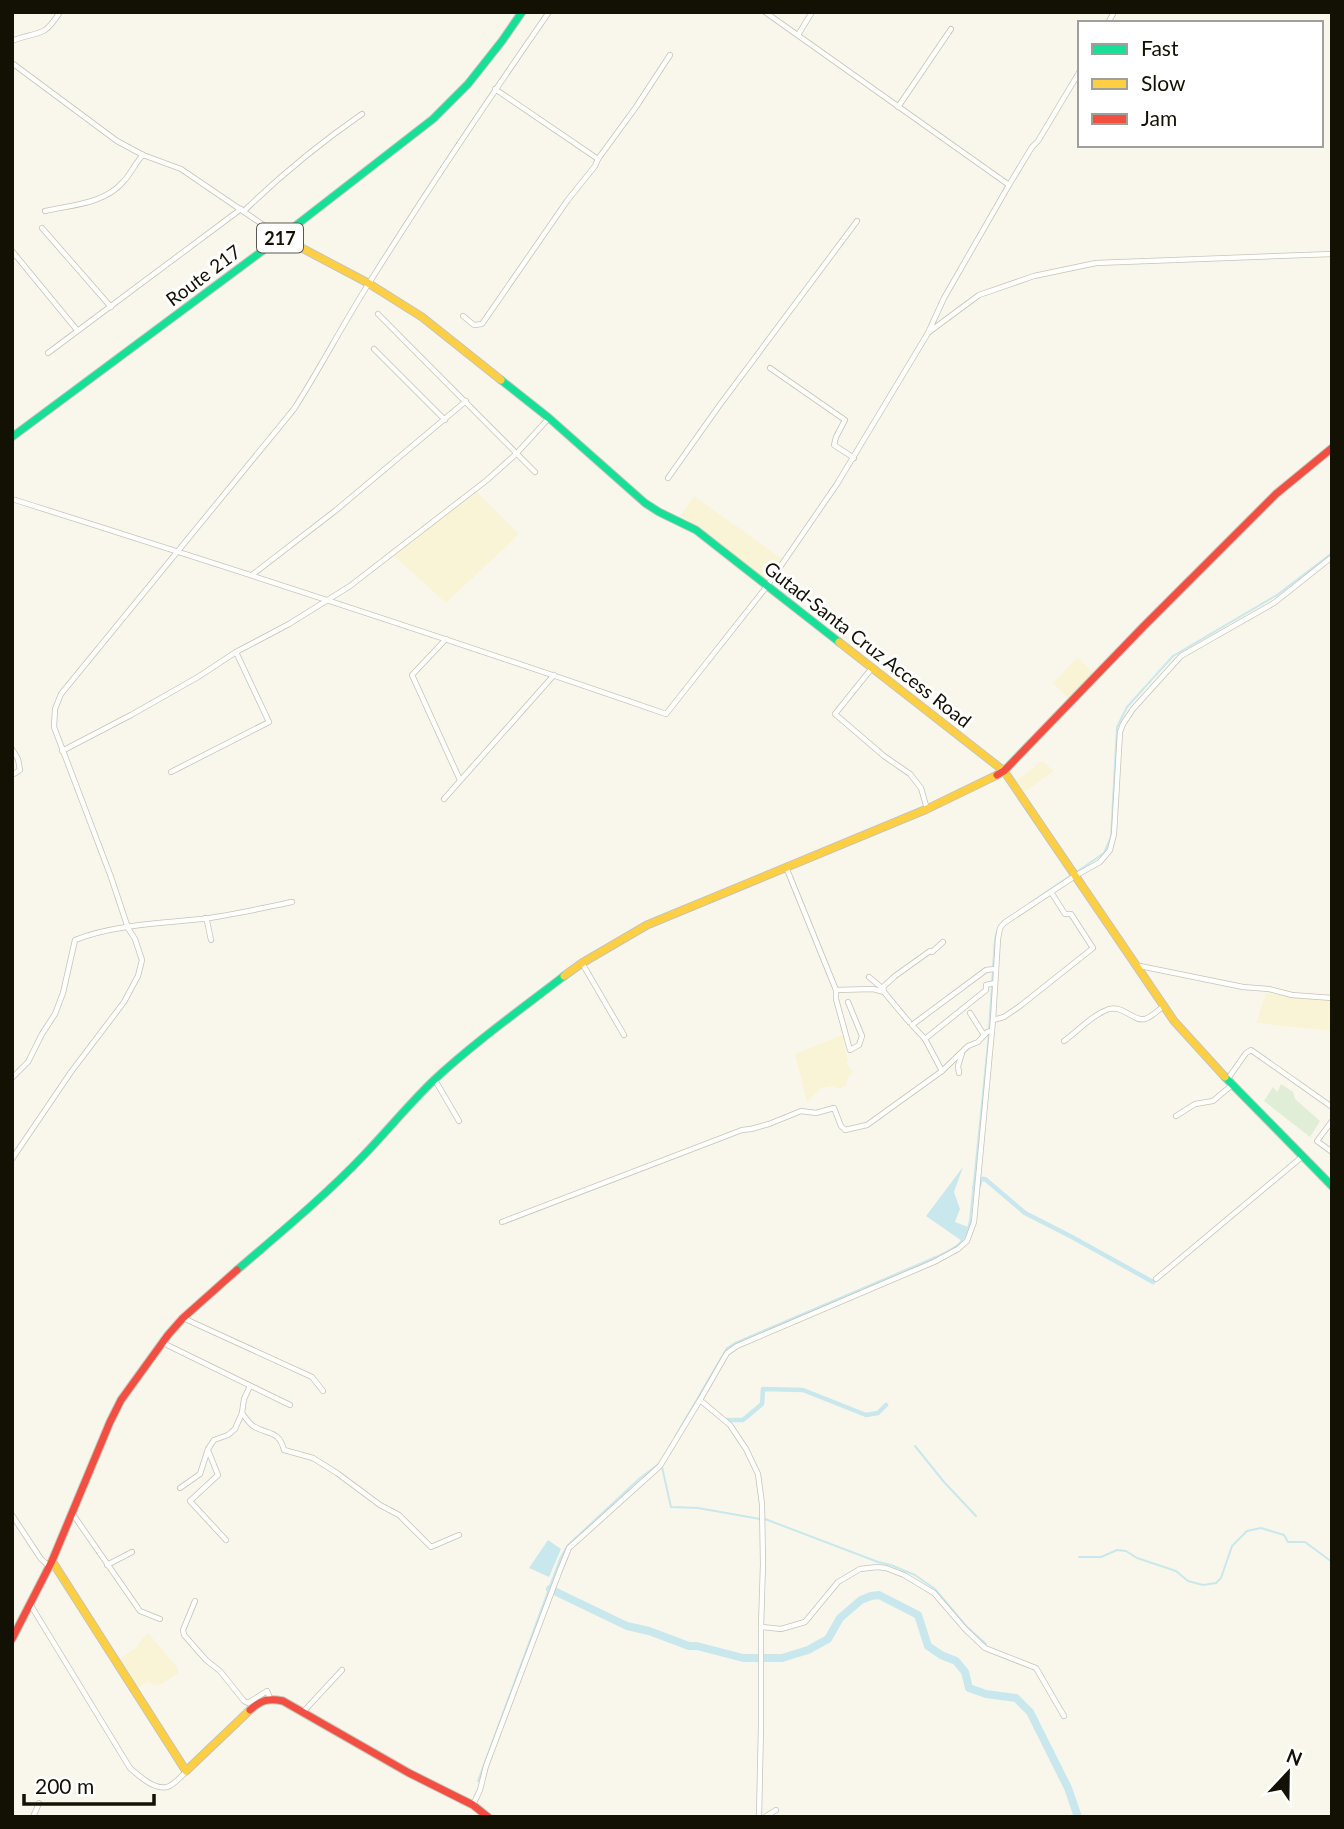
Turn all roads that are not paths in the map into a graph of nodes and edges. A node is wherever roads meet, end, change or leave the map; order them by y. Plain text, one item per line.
1 (60, 12) edge
2 (522, 12) edge
3 (549, 12) edge
4 (765, 12) edge
5 (812, 12) edge
6 (951, 29) dead end
7 (798, 35) junction
8 (12, 41) edge
9 (670, 55) dead end
10 (12, 63) edge
11 (1078, 74) edge
12 (495, 89) junction
13 (898, 107) junction
14 (362, 114) dead end
15 (143, 155) junction
16 (598, 159) junction
17 (1009, 185) junction
18 (45, 211) dead end
19 (242, 211) junction
20 (857, 221) dead end
21 (42, 228) dead end
22 (281, 237) junction
23 (12, 251) edge
24 (1332, 254) edge
25 (368, 284) junction
26 (111, 307) junction
27 (378, 314) dead end
28 (463, 316) dead end
29 (77, 330) junction
30 (928, 333) junction
31 (374, 349) dead end
32 (48, 353) dead end
33 (770, 368) dead end
34 (466, 401) junction
35 (549, 418) junction
36 (445, 420) junction
37 (12, 437) edge
38 (1332, 448) edge
39 (516, 454) junction
40 (855, 457) junction
41 (535, 472) dead end
42 (667, 478) dead end
43 (12, 499) edge
44 (176, 551) junction
45 (1332, 557) edge
46 (251, 576) junction
47 (767, 586) junction
48 (327, 601) junction
49 (446, 639) junction
50 (236, 652) junction
51 (873, 667) junction
52 (554, 676) junction
53 (12, 749) edge
54 (62, 751) junction
55 (1004, 771) junction
56 (171, 772) dead end
57 (12, 775) edge
58 (460, 780) junction
59 (444, 799) dead end
60 (927, 809) junction
61 (786, 867) junction
62 (1076, 876) junction
63 (1051, 892) junction
64 (292, 902) dead end
65 (205, 918) junction
66 (128, 928) junction
67 (211, 940) dead end
68 (943, 942) dead end
69 (582, 963) junction
70 (1138, 966) junction
71 (995, 969) junction
72 (869, 977) dead end
73 (995, 983) junction
74 (836, 990) junction
75 (884, 992) junction
76 (1332, 998) edge
77 (848, 1002) dead end
78 (1164, 1006) junction
79 (970, 1013) dead end
80 (993, 1020) junction
81 (909, 1022) dead end
82 (992, 1031) junction
83 (624, 1035) dead end
84 (984, 1035) junction
85 (925, 1039) junction
86 (1064, 1041) dead end
87 (962, 1052) junction
88 (942, 1071) junction
89 (960, 1073) dead end
90 (12, 1078) edge
91 (435, 1079) junction
92 (1230, 1083) junction
93 (1332, 1107) edge
94 (1176, 1116) dead end
95 (459, 1121) dead end
96 (1332, 1121) edge
97 (1332, 1152) edge
98 (1304, 1156) junction
99 (12, 1159) edge
100 (1332, 1186) edge
101 (502, 1222) dead end
102 (1156, 1279) dead end
103 (183, 1318) junction
104 (162, 1343) junction
105 (250, 1386) junction
106 (323, 1391) dead end
107 (701, 1400) junction
108 (290, 1405) dead end
109 (242, 1413) junction
110 (208, 1449) junction
111 (180, 1488) dead end
112 (72, 1512) junction
113 (12, 1515) edge
114 (459, 1535) dead end
115 (226, 1540) dead end
116 (132, 1552) dead end
117 (50, 1563) junction
118 (107, 1565) junction
119 (195, 1601) dead end
120 (30, 1604) junction
121 (160, 1619) dead end
122 (761, 1627) junction
123 (12, 1639) edge
124 (342, 1670) dead end
125 (270, 1698) junction
126 (304, 1711) junction
127 (1064, 1716) dead end
128 (186, 1771) junction
129 (39, 1804) dead end
130 (472, 1805) junction
131 (776, 1810) dead end
132 (33, 1817) edge
133 (488, 1817) edge
134 (760, 1817) edge
135 (765, 1817) edge

1 - 8 street
2 - 22 street, Route 217 / 217
3 - 12 street
4 - 7 street
5 - 7 street
6 - 13 street
7 - 13 street
9 - 16 street
10 - 15 street
11 - 17 street
12 - 16 street
12 - 25 street
13 - 17 street
14 - 19 street
15 - 18 street
15 - 19 street
16 - 28 street
17 - 30 street
19 - 22 street
19 - 26 street
20 - 42 street
21 - 26 street
22 - 25 street, Gutad-Santa Cruz Access Road
22 - 37 street, Route 217 / 217
23 - 29 street
24 - 30 street
25 - 35 street, Gutad-Santa Cruz Access Road
25 - 44 street
26 - 29 street
27 - 34 street
29 - 32 street
30 - 40 street
31 - 36 street
33 - 40 street
34 - 36 street
34 - 39 street
35 - 39 street
35 - 47 street, Gutad-Santa Cruz Access Road
36 - 46 street
38 - 55 street
39 - 41 street
39 - 48 street
40 - 47 street
43 - 44 street
44 - 46 street
44 - 54 street
45 - 62 street
46 - 48 street
47 - 51 street, Gutad-Santa Cruz Access Road
47 - 52 street
48 - 49 street
48 - 50 street
49 - 52 street
49 - 58 street
50 - 54 street
50 - 56 street
51 - 55 street, Gutad-Santa Cruz Access Road
51 - 60 street
52 - 58 street
53 - 57 street
54 - 66 street
55 - 60 street
55 - 62 street, Gutad-Santa Cruz Access Road
58 - 59 street
60 - 61 street
61 - 69 street
61 - 74 street
62 - 63 street
62 - 70 street, Gutad-Santa Cruz Access Road
63 - 71 street
63 - 80 street
64 - 65 street
65 - 66 street
65 - 67 street
66 - 90 street
66 - 99 street
68 - 75 street
69 - 83 street
69 - 91 street
70 - 76 street
70 - 78 street, Gutad-Santa Cruz Access Road
71 - 73 street
71 - 85 street
72 - 75 street
73 - 80 street
73 - 85 street
74 - 75 street
74 - 77 street
75 - 81 street
78 - 86 street
78 - 92 street, Gutad-Santa Cruz Access Road
79 - 84 street
80 - 82 street
82 - 84 street
82 - 107 street
84 - 87 street
85 - 88 street
87 - 88 street
87 - 89 street
88 - 101 street
91 - 95 street
91 - 103 street
92 - 93 street
92 - 94 street
92 - 98 street, Gutad-Santa Cruz Access Road
96 - 97 street
98 - 100 street, Gutad-Santa Cruz Access Road
98 - 102 street
103 - 104 street
103 - 106 street
104 - 105 street
104 - 112 street
105 - 108 street
105 - 109 street
107 - 122 street
107 - 130 street
109 - 110 street
109 - 114 street
110 - 111 street
110 - 115 street
112 - 117 street
112 - 118 street
113 - 117 street
116 - 118 street
117 - 120 street
117 - 128 street
118 - 121 street
119 - 125 street
120 - 123 street
120 - 128 street
122 - 127 street
122 - 134 street
124 - 126 street
125 - 126 street
125 - 128 street
126 - 130 street
129 - 132 street
130 - 133 street
131 - 135 street

